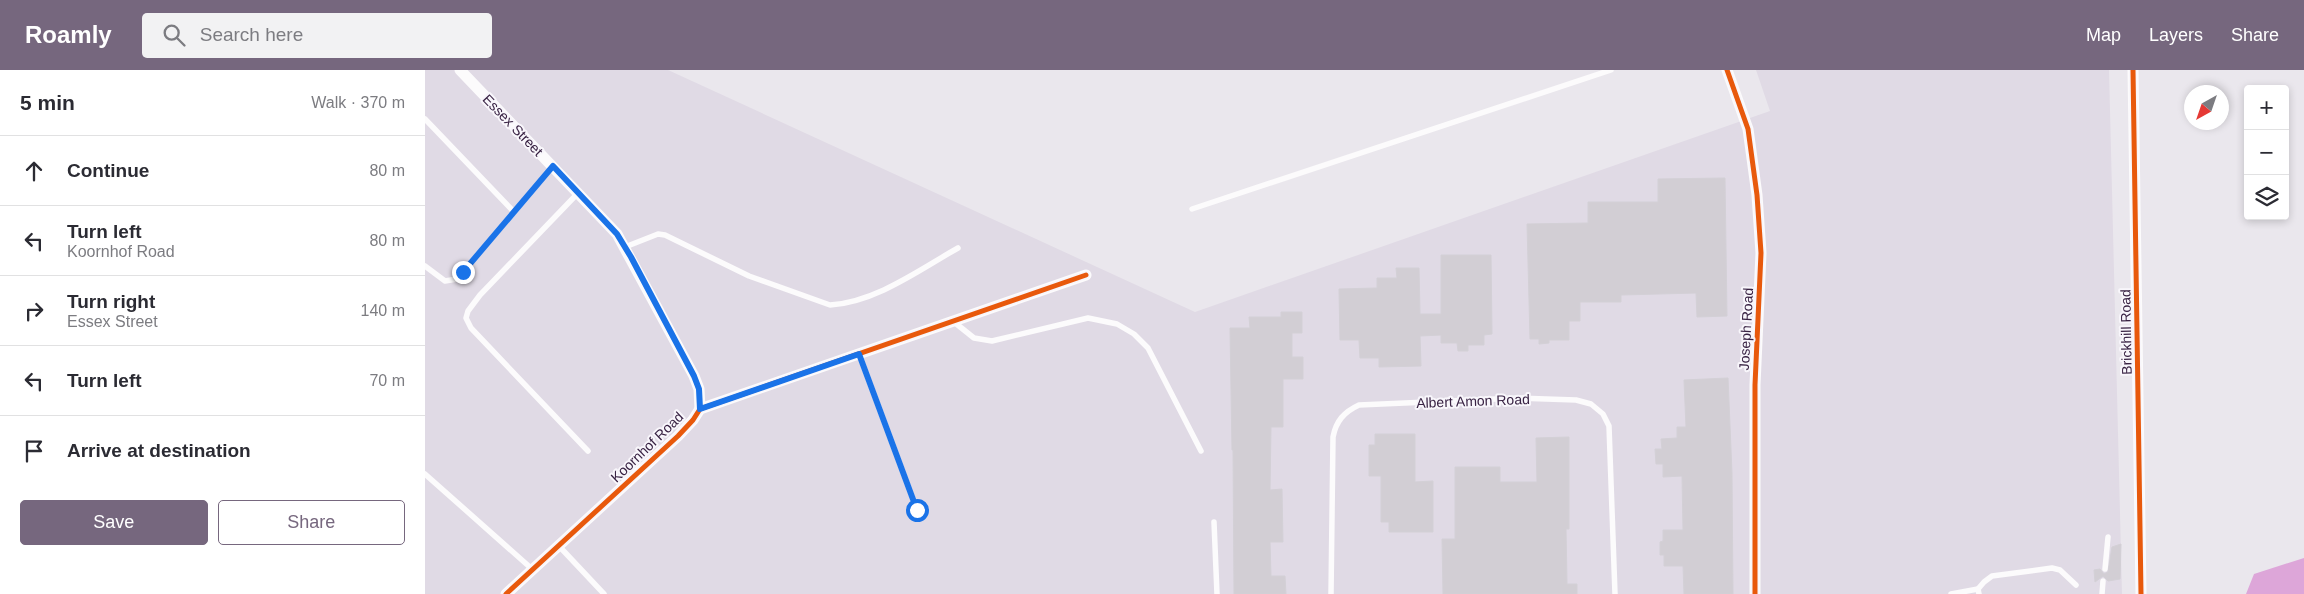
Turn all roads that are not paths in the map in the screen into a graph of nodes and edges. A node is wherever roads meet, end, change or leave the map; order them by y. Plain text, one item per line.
1 (460, 70) edge
2 (1611, 70) edge
3 (1727, 70) edge
4 (2133, 70) edge
5 (425, 119) edge
6 (553, 166) junction
7 (579, 192) junction
8 (1192, 209) dead end
9 (514, 212) junction
10 (625, 247) junction
11 (958, 248) dead end
12 (425, 266) edge
13 (1086, 275) dead end
14 (953, 321) junction
15 (859, 354) junction
16 (700, 409) junction
17 (588, 451) dead end
18 (1201, 451) dead end
19 (425, 474) edge
20 (917, 510) dead end
21 (1214, 522) dead end
22 (2108, 537) dead end
23 (558, 545) junction
24 (532, 569) junction
25 (2105, 569) dead end
26 (2103, 581) dead end
27 (2075, 585) dead end
28 (1979, 592) edge
29 (506, 594) edge
30 (604, 594) edge
31 (1217, 594) edge
32 (1331, 594) edge
33 (1615, 594) edge
34 (1755, 594) edge
35 (1951, 594) edge
36 (2102, 594) edge
37 (2141, 594) edge

1 - 6 street, Essex Street
2 - 8 lane
3 - 34 street, Joseph Road
4 - 37 street, Brickhill Road
5 - 9 lane
6 - 7 street, Essex Street
6 - 9 lane
7 - 10 street, Essex Street
7 - 17 lane
9 - 12 lane
10 - 11 lane
10 - 16 street, Essex Street
13 - 14 street, Koornhof Road
14 - 15 street, Koornhof Road
14 - 18 lane
15 - 16 street, Koornhof Road
15 - 20 lane
16 - 23 street, Koornhof Road
19 - 24 lane
21 - 31 lane
22 - 25 lane
23 - 24 street, Koornhof Road
23 - 30 lane
24 - 29 street, Koornhof Road
26 - 36 lane
27 - 28 lane
28 - 35 lane
32 - 33 lane, Albert Amon Road

